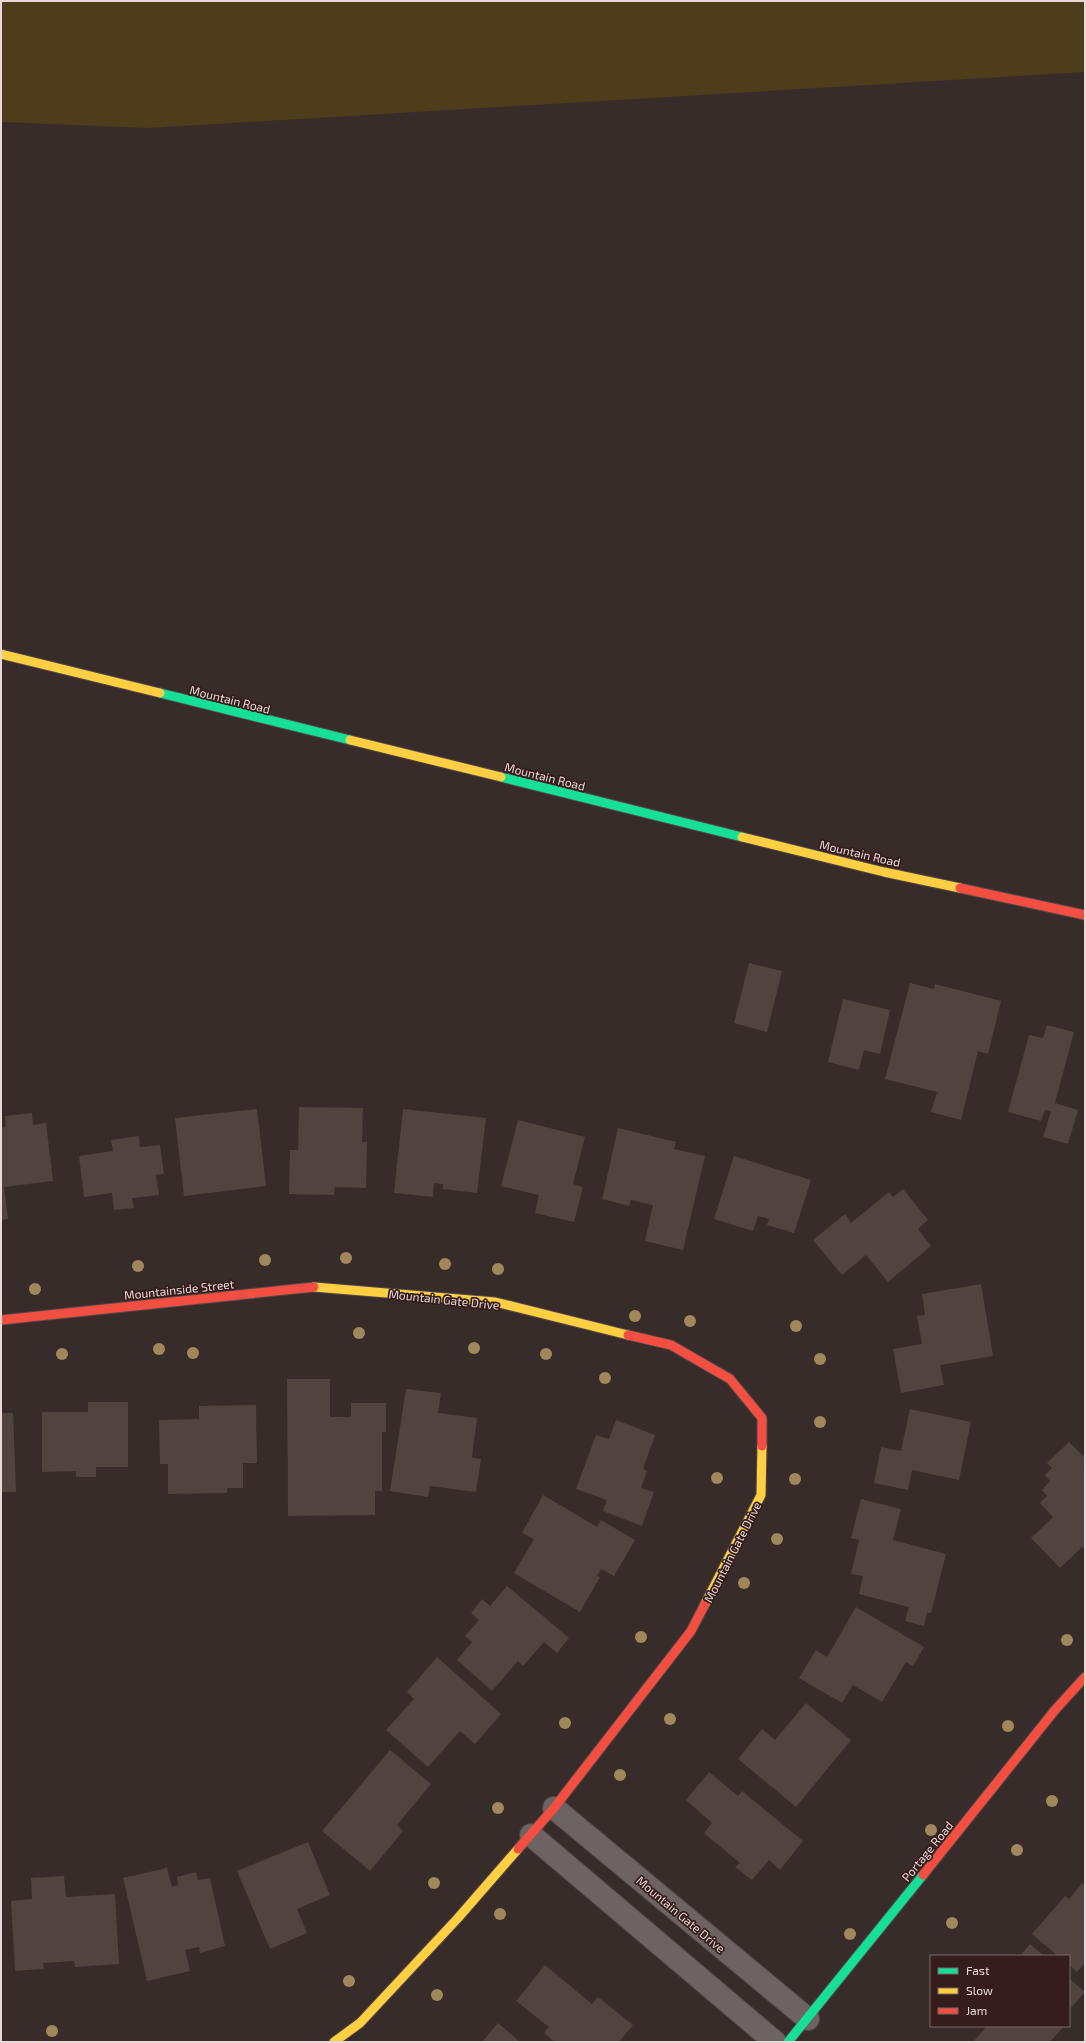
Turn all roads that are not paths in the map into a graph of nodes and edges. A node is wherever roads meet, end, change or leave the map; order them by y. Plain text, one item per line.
1 (1, 654) edge
2 (1085, 915) edge
3 (359, 1291) joint
4 (1, 1320) edge
5 (1085, 1677) edge
6 (554, 1808) junction
7 (531, 1835) junction
8 (808, 2018) junction
9 (334, 2042) edge
10 (775, 2042) edge
11 (788, 2042) edge

1 - 2 street, Mountain Road
3 - 4 street, Mountainside Street
3 - 6 street, Mountain Gate Drive
5 - 8 street, Portage Road
6 - 7 street, Mountain Gate Drive
6 - 8 street, Mountain Gate Drive
7 - 9 street, Mountain Gate Drive
7 - 10 street
8 - 11 street, Portage Road

